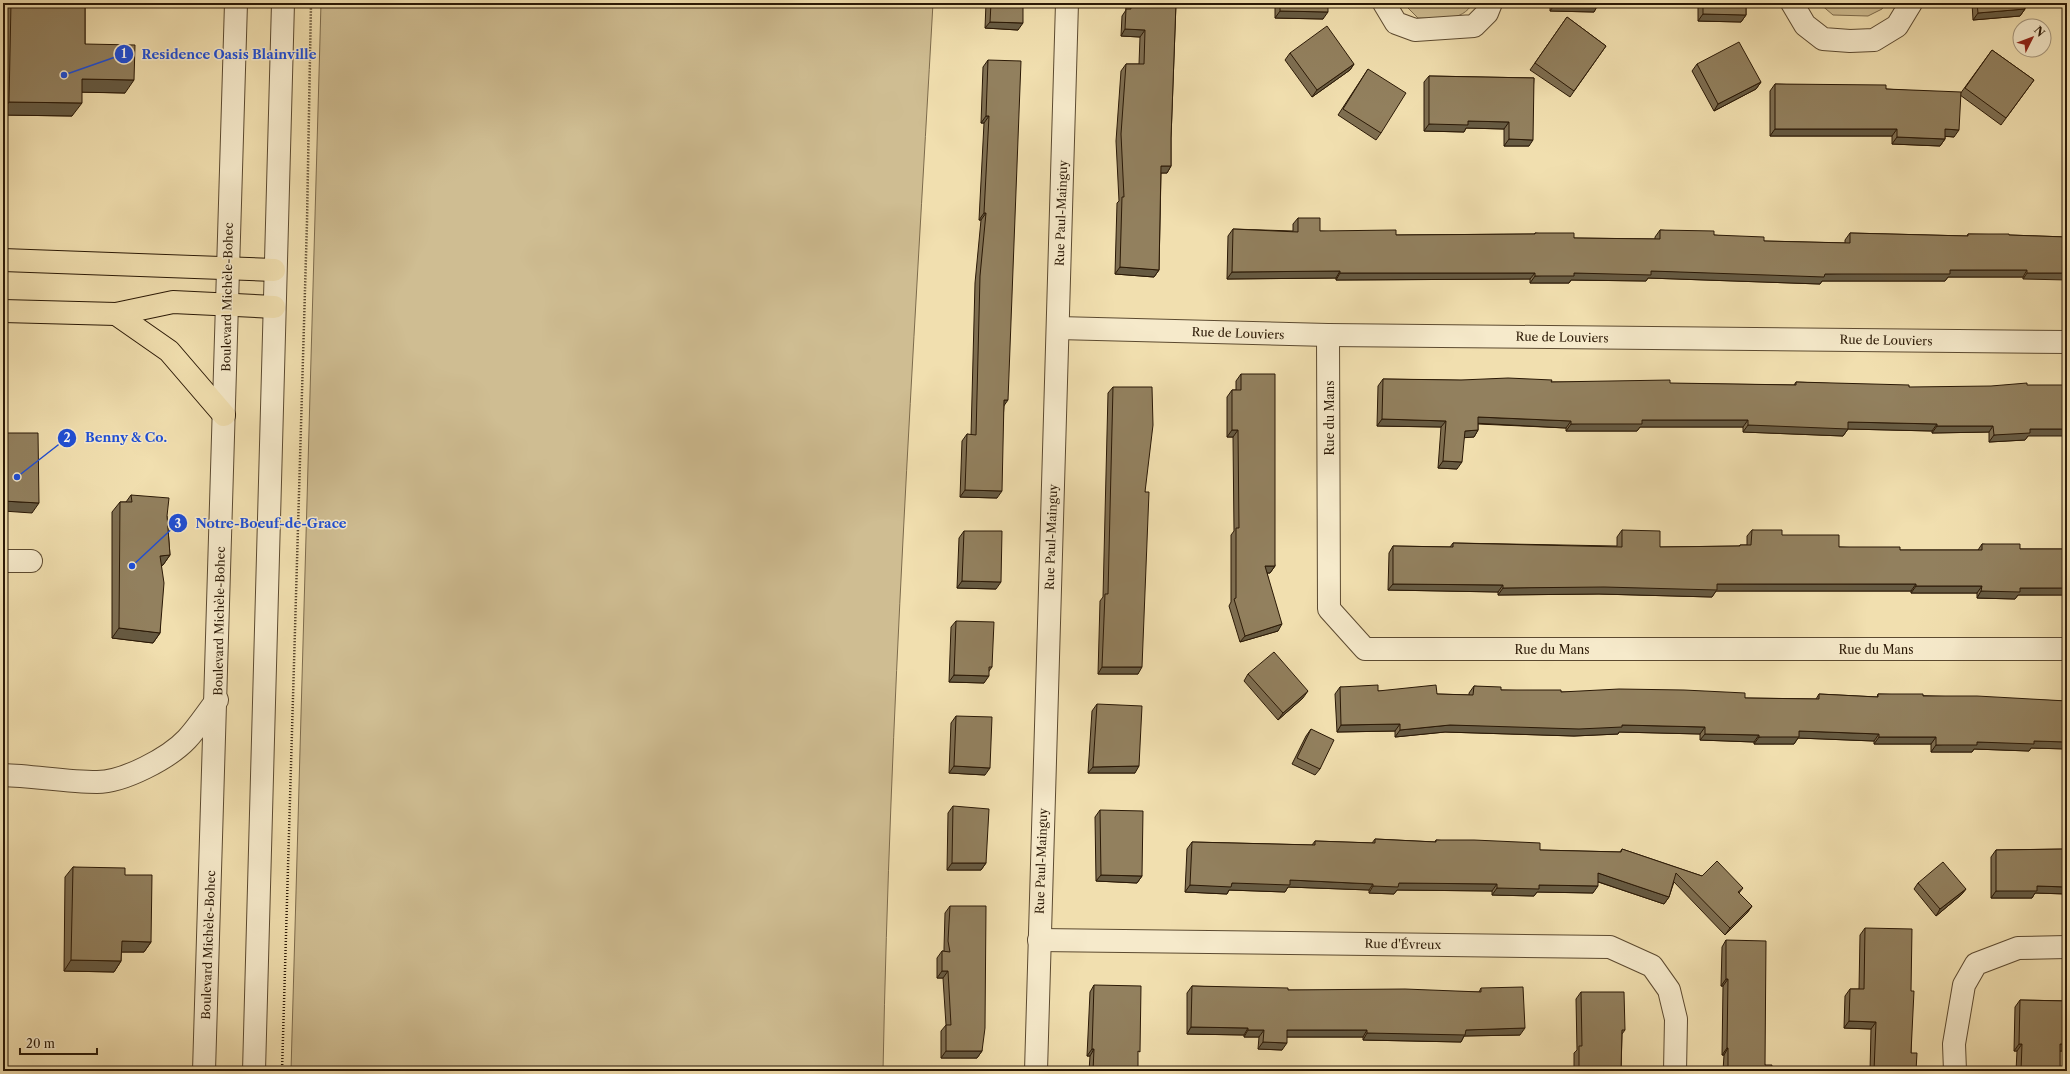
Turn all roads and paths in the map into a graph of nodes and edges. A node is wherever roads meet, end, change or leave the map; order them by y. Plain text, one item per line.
1 (236, 3) edge
2 (283, 3) edge
3 (311, 3) edge
4 (1066, 3) edge
5 (1384, 3) edge
6 (1491, 3) edge
7 (1792, 3) edge
8 (1911, 3) edge
9 (3, 260) edge
10 (228, 269) junction
11 (274, 270) junction
12 (228, 304) junction
13 (274, 307) junction
14 (3, 311) edge
15 (116, 314) junction
16 (1058, 328) junction
17 (1328, 335) junction
18 (2067, 342) edge
19 (224, 415) junction
20 (3, 561) edge
21 (30, 561) dead end
22 (2067, 649) edge
23 (217, 700) junction
24 (3, 775) edge
25 (1039, 940) junction
26 (2067, 947) edge
27 (204, 1071) edge
28 (254, 1071) edge
29 (282, 1071) edge
30 (1036, 1071) edge
31 (1675, 1071) edge
32 (1955, 1071) edge

1 - 10 street, Boulevard Michèle-Bohec
2 - 11 street
3 - 29 path
4 - 16 street, Rue Paul-Mainguy
5 - 6 street
7 - 8 street
9 - 10 highway
10 - 11 highway
10 - 12 street, Boulevard Michèle-Bohec
11 - 13 street
12 - 13 highway
12 - 15 highway
12 - 19 street, Boulevard Michèle-Bohec
13 - 28 street
14 - 15 highway
15 - 19 highway
16 - 17 street, Rue de Louviers
16 - 25 street, Rue Paul-Mainguy
17 - 18 street, Rue de Louviers
17 - 22 street, Rue du Mans
19 - 23 street, Boulevard Michèle-Bohec
20 - 21 street
23 - 24 street
23 - 27 street, Boulevard Michèle-Bohec
25 - 30 street, Rue Paul-Mainguy
25 - 31 street, Rue d'Évreux
26 - 32 street

